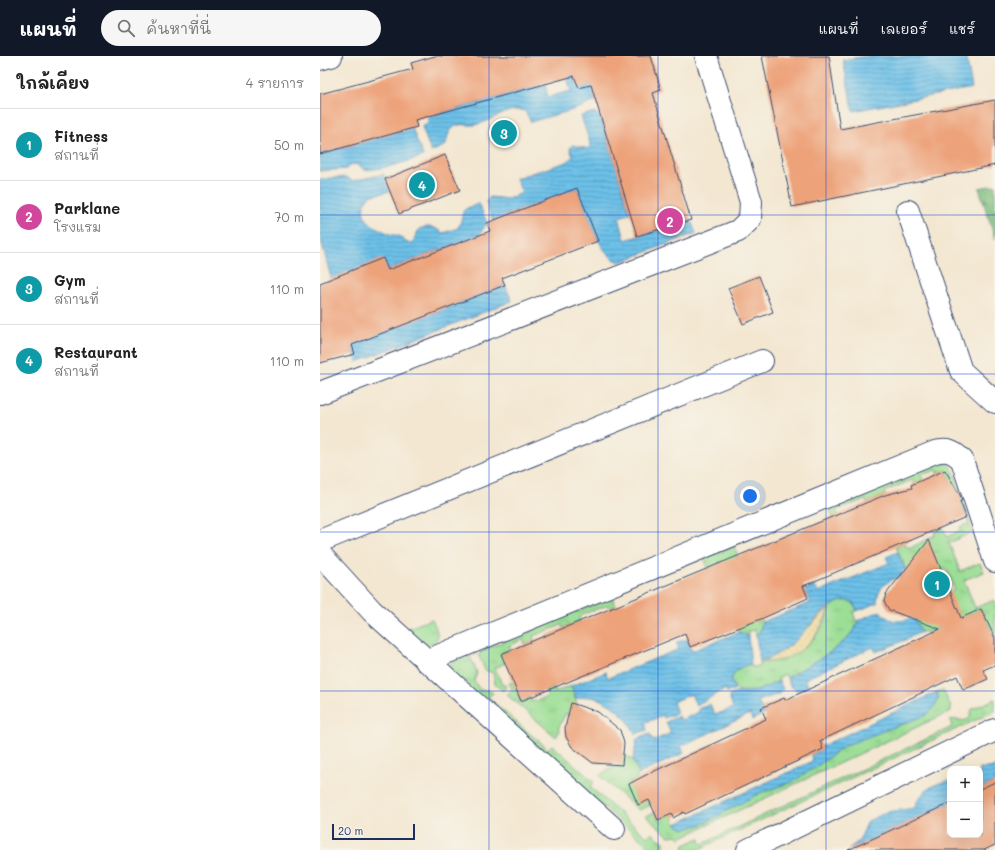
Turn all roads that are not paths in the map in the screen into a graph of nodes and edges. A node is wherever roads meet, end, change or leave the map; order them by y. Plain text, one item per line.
1 (331, 56) edge
2 (706, 56) edge
3 (320, 59) edge
4 (908, 211) dead end
5 (762, 361) dead end
6 (320, 393) edge
7 (995, 402) edge
8 (320, 541) edge
9 (320, 554) edge
10 (995, 561) edge
11 (426, 661) junction
12 (995, 730) edge
13 (614, 829) dead end
14 (748, 850) edge

1 - 3 street
2 - 6 street
4 - 7 street
5 - 8 street
9 - 11 street
10 - 11 street
11 - 13 street
12 - 14 street

